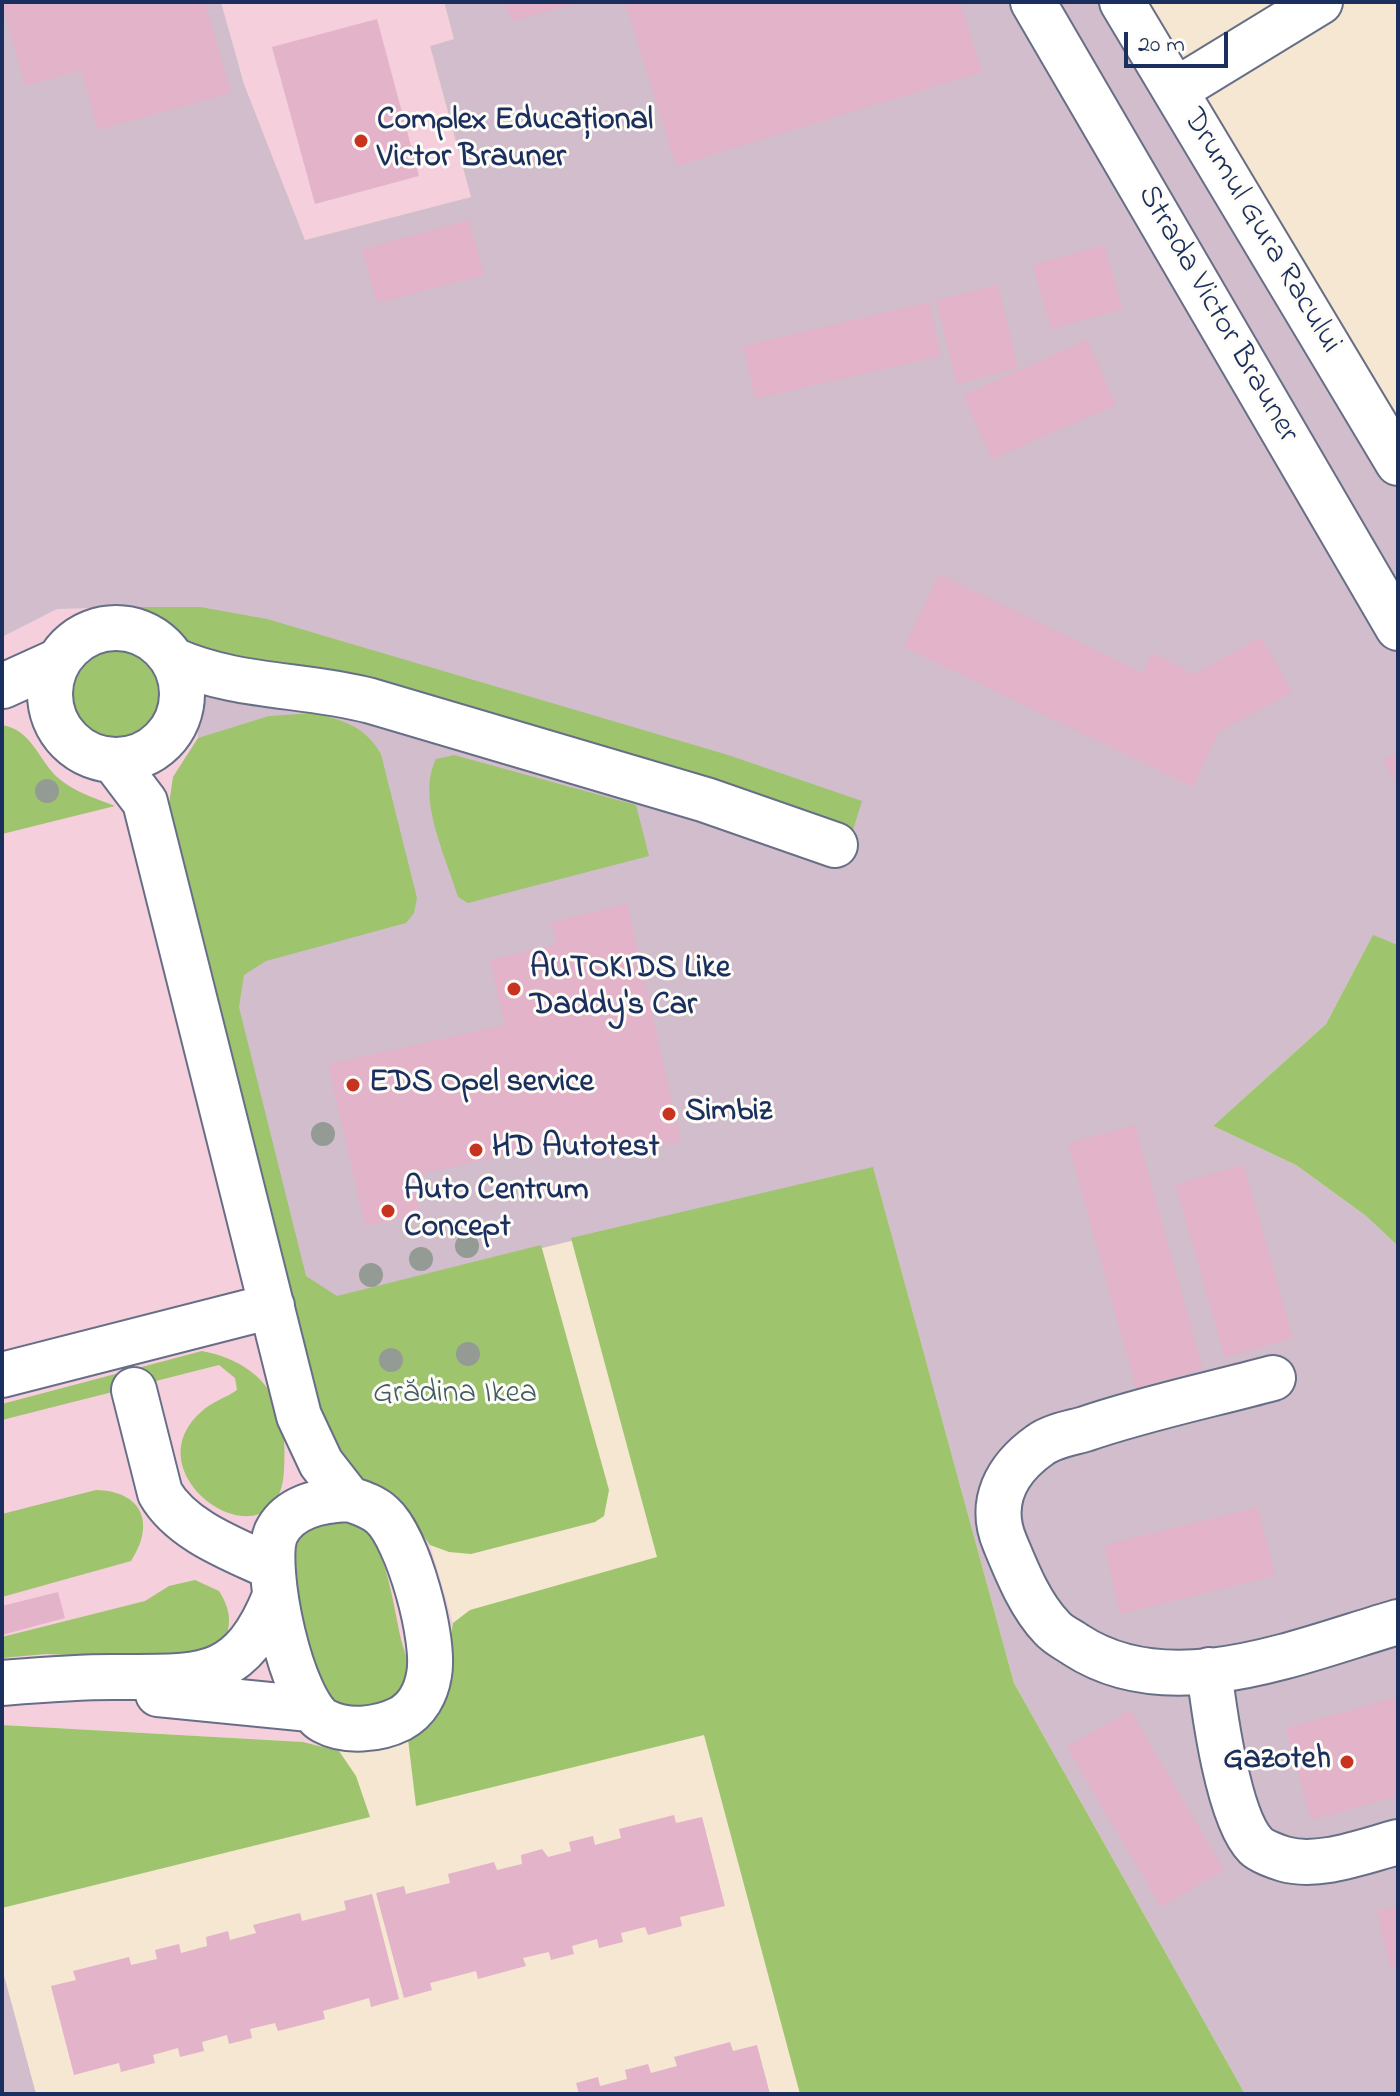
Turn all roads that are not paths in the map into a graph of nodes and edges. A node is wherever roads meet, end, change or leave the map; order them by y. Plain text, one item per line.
1 (1033, 2) edge
2 (1122, 2) edge
3 (1320, 2) edge
4 (1176, 90) junction
5 (1398, 463) edge
6 (1398, 628) edge
7 (173, 660) junction
8 (58, 661) junction
9 (3, 686) edge
10 (272, 687) junction
11 (51, 711) junction
12 (166, 736) junction
13 (114, 761) junction
14 (145, 802) junction
15 (835, 845) dead end
16 (272, 1306) junction
17 (2, 1375) edge
18 (1273, 1378) dead end
19 (134, 1390) dead end
20 (299, 1416) junction
21 (349, 1499) junction
22 (294, 1512) junction
23 (273, 1582) junction
24 (1398, 1622) edge
25 (1209, 1670) junction
26 (19, 1682) edge
27 (310, 1709) junction
28 (1398, 1842) edge

1 - 6 street, Strada Victor Brauner
2 - 4 street, Drumul Gura Racului
3 - 4 street
4 - 5 street, Drumul Gura Racului
7 - 8 street
7 - 10 street
7 - 12 street
8 - 9 street
8 - 11 street
9 - 11 street
10 - 12 street
10 - 15 street
11 - 13 street
12 - 13 street
12 - 14 street
13 - 14 street
14 - 16 street
16 - 17 street
16 - 20 street
18 - 25 street
19 - 23 street
20 - 21 street
20 - 22 street
21 - 22 street
21 - 27 street
22 - 23 street
23 - 26 street
23 - 27 street
24 - 25 street
25 - 28 street
26 - 27 street

